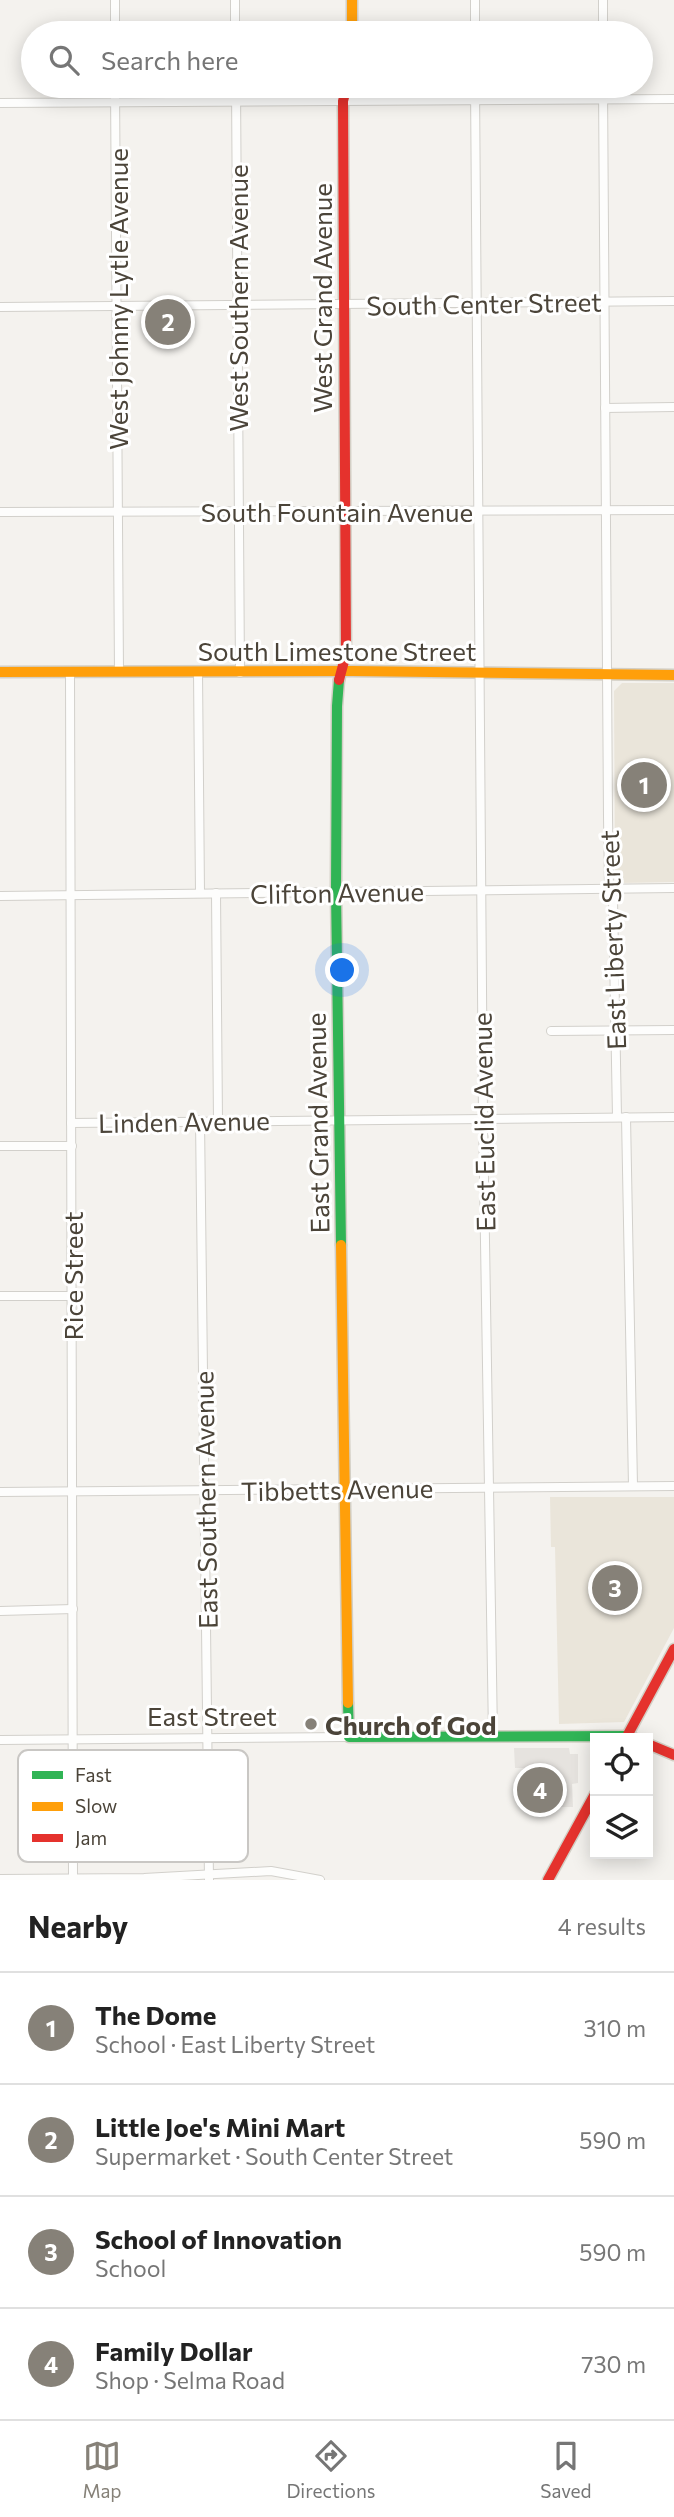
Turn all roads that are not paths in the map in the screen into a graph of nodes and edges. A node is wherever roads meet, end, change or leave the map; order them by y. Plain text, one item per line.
1 (116, 0) edge
2 (235, 0) edge
3 (352, 0) edge
4 (475, 0) edge
5 (603, 0) edge
6 (116, 21) edge
7 (235, 21) edge
8 (352, 21) edge
9 (475, 21) edge
10 (603, 21) edge
11 (116, 98) edge
12 (236, 98) edge
13 (344, 98) edge
14 (674, 99) edge
15 (475, 100) junction
16 (603, 100) junction
17 (343, 101) junction
18 (236, 102) junction
19 (0, 103) edge
20 (116, 103) junction
21 (674, 300) edge
22 (605, 301) junction
23 (476, 303) junction
24 (344, 304) junction
25 (237, 305) junction
26 (117, 306) junction
27 (0, 307) edge
28 (674, 407) edge
29 (605, 408) junction
30 (674, 509) edge
31 (345, 510) junction
32 (478, 510) junction
33 (606, 510) junction
34 (239, 511) junction
35 (0, 512) edge
36 (118, 512) junction
37 (0, 672) edge
38 (70, 672) junction
39 (119, 672) junction
40 (198, 672) junction
41 (341, 672) junction
42 (240, 673) junction
43 (479, 674) junction
44 (607, 675) junction
45 (674, 675) edge
46 (609, 888) junction
47 (674, 888) edge
48 (481, 890) junction
49 (336, 892) junction
50 (200, 893) junction
51 (216, 893) junction
52 (71, 895) junction
53 (0, 896) edge
54 (615, 1030) junction
55 (674, 1030) edge
56 (551, 1031) dead end
57 (674, 1116) edge
58 (622, 1117) junction
59 (483, 1118) junction
60 (339, 1119) junction
61 (218, 1120) junction
62 (200, 1121) junction
63 (71, 1123) junction
64 (0, 1146) edge
65 (72, 1146) junction
66 (0, 1296) edge
67 (72, 1296) junction
68 (633, 1486) junction
69 (674, 1486) edge
70 (490, 1488) junction
71 (345, 1489) junction
72 (206, 1490) junction
73 (0, 1492) edge
74 (72, 1492) junction
75 (73, 1609) junction
76 (0, 1611) edge
77 (674, 1648) edge
78 (631, 1733) edge
79 (493, 1735) junction
80 (590, 1736) edge
81 (349, 1737) junction
82 (208, 1738) junction
83 (73, 1739) junction
84 (0, 1740) edge
85 (653, 1746) edge
86 (73, 1750) edge
87 (208, 1750) edge
88 (674, 1755) edge
89 (594, 1796) edge
90 (278, 1872) junction
91 (209, 1878) edge
92 (0, 1879) edge
93 (73, 1879) edge
94 (285, 1880) edge
95 (320, 1880) edge
96 (548, 1880) edge

1 - 6 street
2 - 7 street
3 - 8 street
4 - 9 street
5 - 10 street
11 - 20 street, West Johnny Lytle Avenue
12 - 18 street, West Southern Avenue
13 - 17 street, West Grand Avenue
14 - 16 street
15 - 16 street
15 - 17 street
15 - 23 street, East Euclid Avenue
16 - 22 street, East Liberty Street
17 - 18 street
17 - 24 street, West Grand Avenue
18 - 20 street
18 - 25 street, West Southern Avenue
19 - 20 street
20 - 26 street, West Johnny Lytle Avenue
21 - 22 street, South Center Street
22 - 23 street, South Center Street
22 - 29 street, East Liberty Street
23 - 24 street, South Center Street
23 - 32 street, East Euclid Avenue
24 - 25 street, South Center Street
24 - 31 street, West Grand Avenue
25 - 26 street, South Center Street
25 - 34 street, West Southern Avenue
26 - 27 street, South Center Street
26 - 36 street, West Johnny Lytle Avenue
28 - 29 street
29 - 33 street, East Liberty Street
30 - 33 street, South Fountain Avenue
31 - 32 street, South Fountain Avenue
31 - 34 street, South Fountain Avenue
31 - 41 street, East Grand Avenue
32 - 33 street, South Fountain Avenue
32 - 43 street, East Euclid Avenue
33 - 44 street, East Liberty Street
34 - 36 street, South Fountain Avenue
34 - 42 street
35 - 36 street, South Fountain Avenue
36 - 39 street, West Johnny Lytle Avenue
37 - 38 street, South Limestone Street
38 - 39 street, South Limestone Street
38 - 52 street, Rice Street
39 - 40 street, South Limestone Street
40 - 42 street, South Limestone Street
40 - 50 street
41 - 42 street, South Limestone Street
41 - 43 street, South Limestone Street
41 - 49 street, East Grand Avenue
43 - 44 street, South Limestone Street
43 - 48 street, East Euclid Avenue
44 - 45 street, South Limestone Street
44 - 46 street, East Liberty Street
46 - 47 street, Clifton Avenue
46 - 48 street, Clifton Avenue
46 - 54 street, East Liberty Street
48 - 49 street, Clifton Avenue
48 - 59 street, East Euclid Avenue
49 - 51 street, Clifton Avenue
49 - 60 street, East Grand Avenue
50 - 51 street, Clifton Avenue
50 - 52 street, Clifton Avenue
51 - 61 street
52 - 53 street, Clifton Avenue
52 - 63 street, Rice Street
54 - 55 street
54 - 56 street
54 - 58 street, East Liberty Street
57 - 58 street, Linden Avenue
58 - 59 street, Linden Avenue
58 - 68 street, East Liberty Street
59 - 60 street, Linden Avenue
59 - 70 street, East Euclid Avenue
60 - 61 street, Linden Avenue
60 - 71 street, East Grand Avenue
61 - 62 street, Linden Avenue
62 - 63 street, Linden Avenue
62 - 72 street, East Southern Avenue
63 - 65 street, Rice Street
64 - 65 street, Linden Avenue
65 - 67 street, Rice Street
66 - 67 street
67 - 74 street, Rice Street
68 - 69 street, Tibbetts Avenue
68 - 70 street, Tibbetts Avenue
70 - 71 street, Tibbetts Avenue
70 - 79 street, East Euclid Avenue
71 - 72 street, Tibbetts Avenue
71 - 81 street, East Grand Avenue
72 - 74 street, Tibbetts Avenue
72 - 82 street, East Southern Avenue
73 - 74 street, Tibbetts Avenue
74 - 75 street, Rice Street
75 - 76 street
75 - 83 street, Rice Street
77 - 78 street
79 - 80 street, East Street
79 - 81 street, East Street
81 - 82 street, East Street
82 - 83 street, East Street
82 - 87 street, East Southern Avenue
83 - 84 street, East Street
83 - 86 street, Rice Street
85 - 88 street
89 - 96 street
90 - 91 street
90 - 94 street
90 - 95 street
91 - 93 street
92 - 93 street

